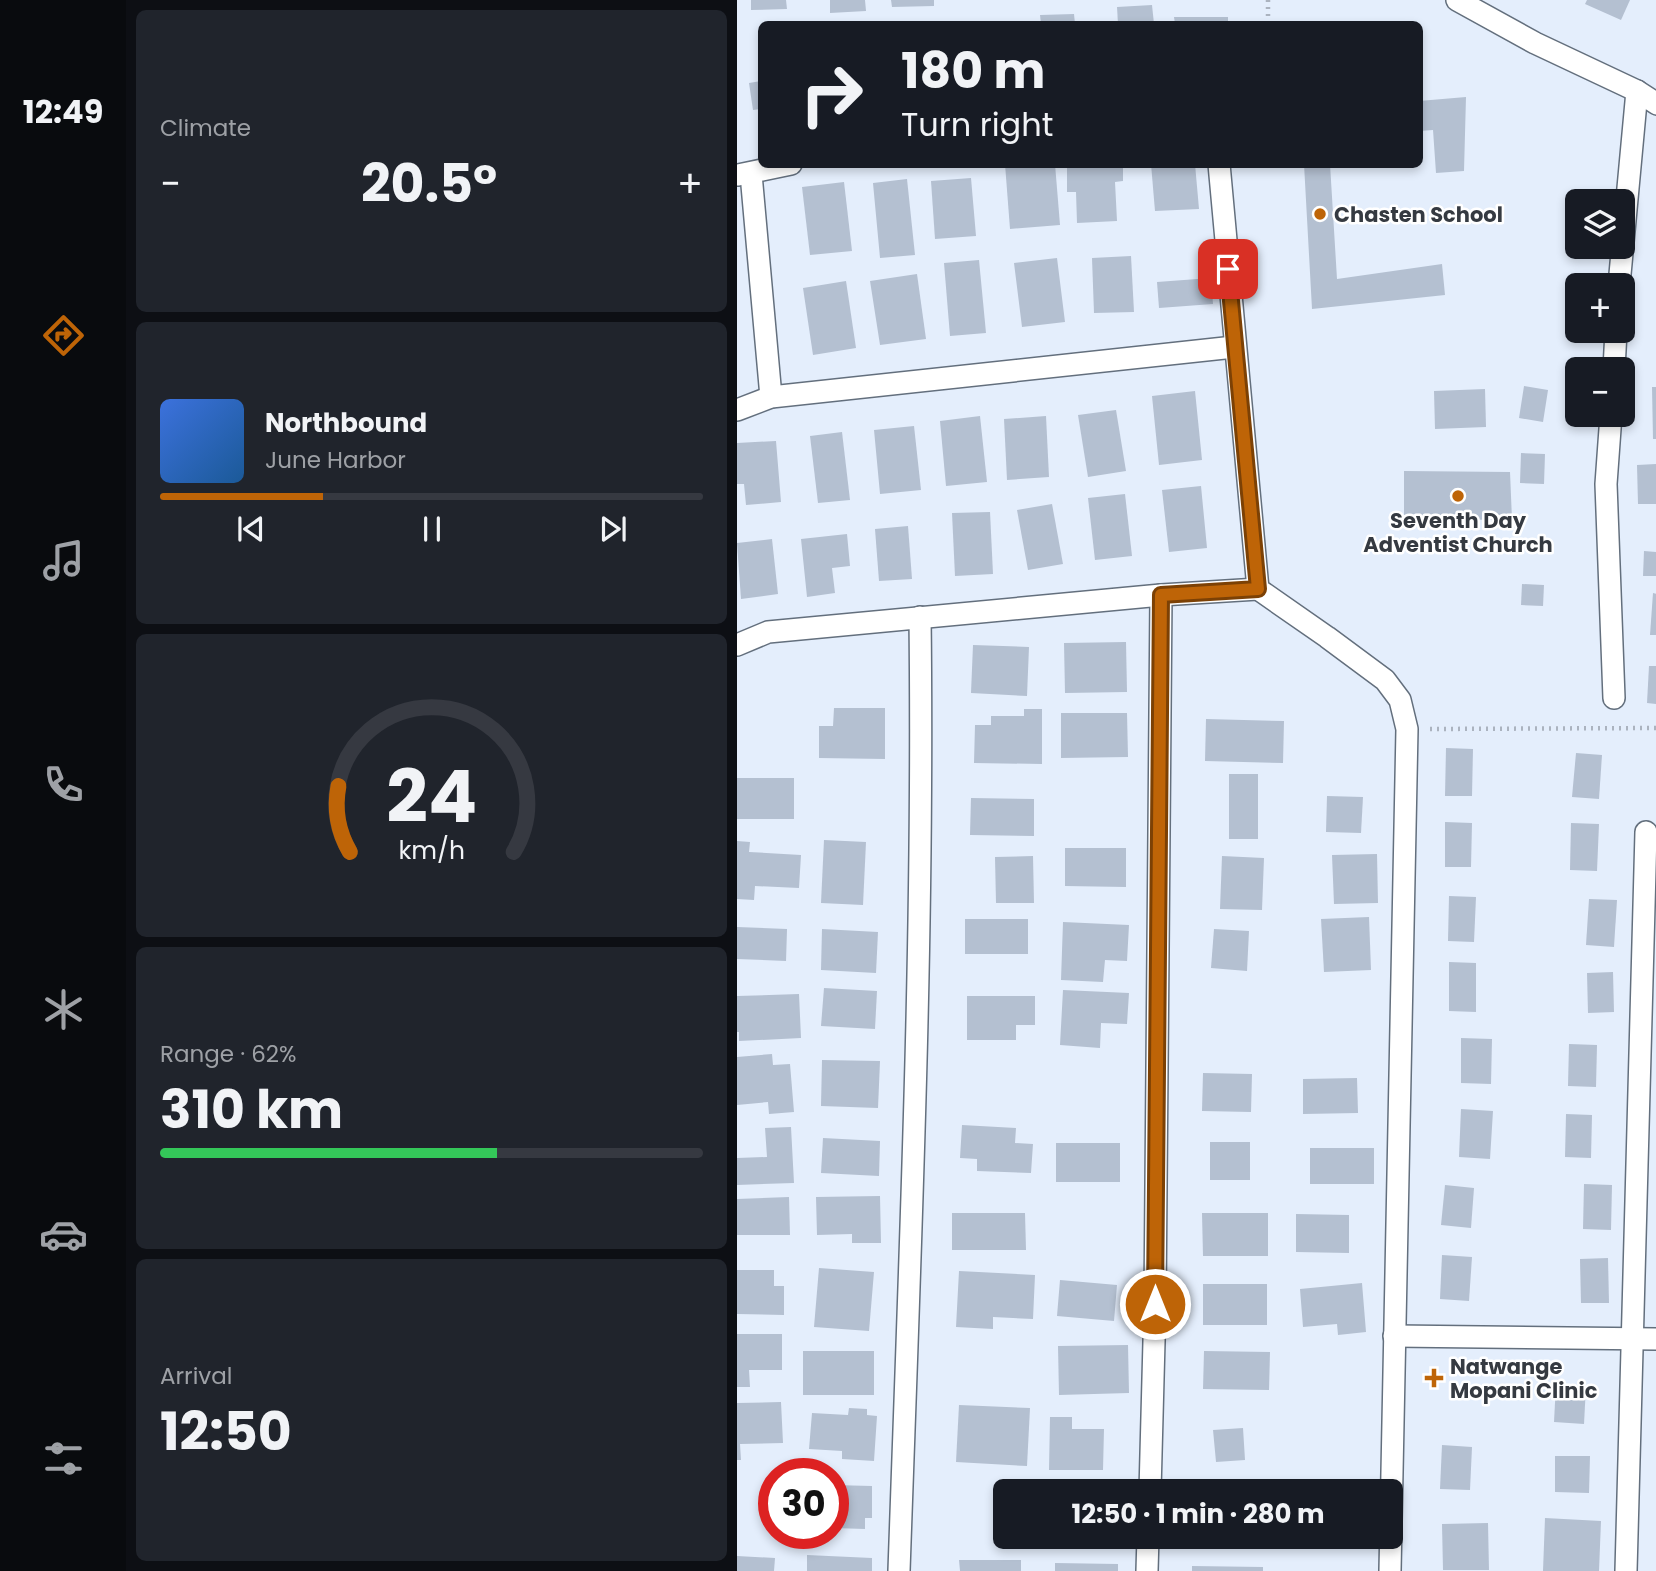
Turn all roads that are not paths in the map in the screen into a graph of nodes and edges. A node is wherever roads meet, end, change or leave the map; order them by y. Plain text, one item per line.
1 (1457, 0) edge
2 (1637, 91) junction
3 (1656, 104) edge
4 (774, 168) edge
5 (1219, 168) edge
6 (744, 175) edge
7 (1620, 273) edge
8 (1234, 347) junction
9 (771, 397) junction
10 (737, 410) edge
11 (1610, 427) edge
12 (1258, 589) junction
13 (1161, 595) junction
14 (920, 617) junction
15 (737, 645) edge
16 (1614, 698) dead end
17 (1646, 832) dead end
18 (1394, 1336) junction
19 (1633, 1339) junction
20 (1656, 1339) edge
21 (1150, 1479) edge
22 (1148, 1549) edge
23 (899, 1571) edge
24 (1147, 1571) edge
25 (1390, 1571) edge
26 (1626, 1571) edge

1 - 2 street
2 - 3 street
2 - 7 street
4 - 6 street
5 - 8 street
6 - 9 street
8 - 9 street
8 - 12 street
9 - 10 street
11 - 16 street
12 - 13 street
12 - 18 street
13 - 14 street
13 - 21 street
14 - 15 street
14 - 23 street
17 - 19 street
18 - 19 street
18 - 25 street
19 - 20 street
19 - 26 street
22 - 24 street

